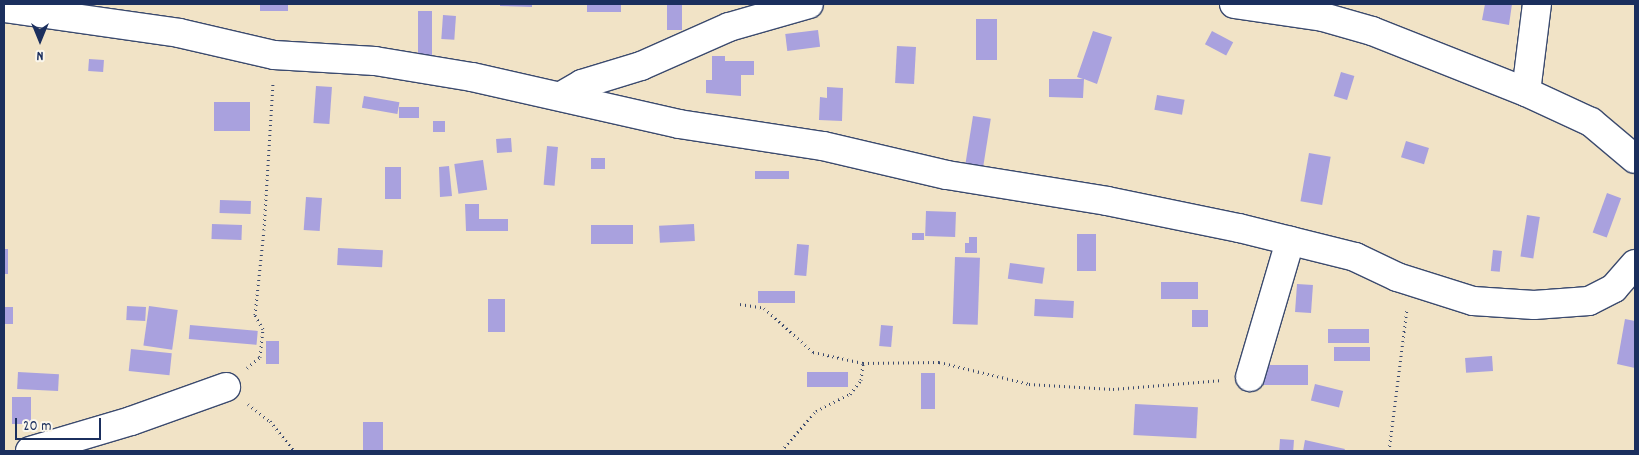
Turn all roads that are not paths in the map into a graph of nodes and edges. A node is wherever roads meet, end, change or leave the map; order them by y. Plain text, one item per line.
1 (809, 4) edge
2 (1234, 4) edge
3 (1537, 4) edge
4 (4, 8) edge
5 (1526, 92) junction
6 (561, 96) junction
7 (1635, 159) edge
8 (1290, 241) junction
9 (1635, 264) edge
10 (1250, 378) road end
11 (226, 388) road end
12 (30, 451) edge

1 - 6 street
2 - 5 street
3 - 5 street
4 - 6 street
5 - 7 street
6 - 8 street
8 - 9 street
8 - 10 street
11 - 12 street

